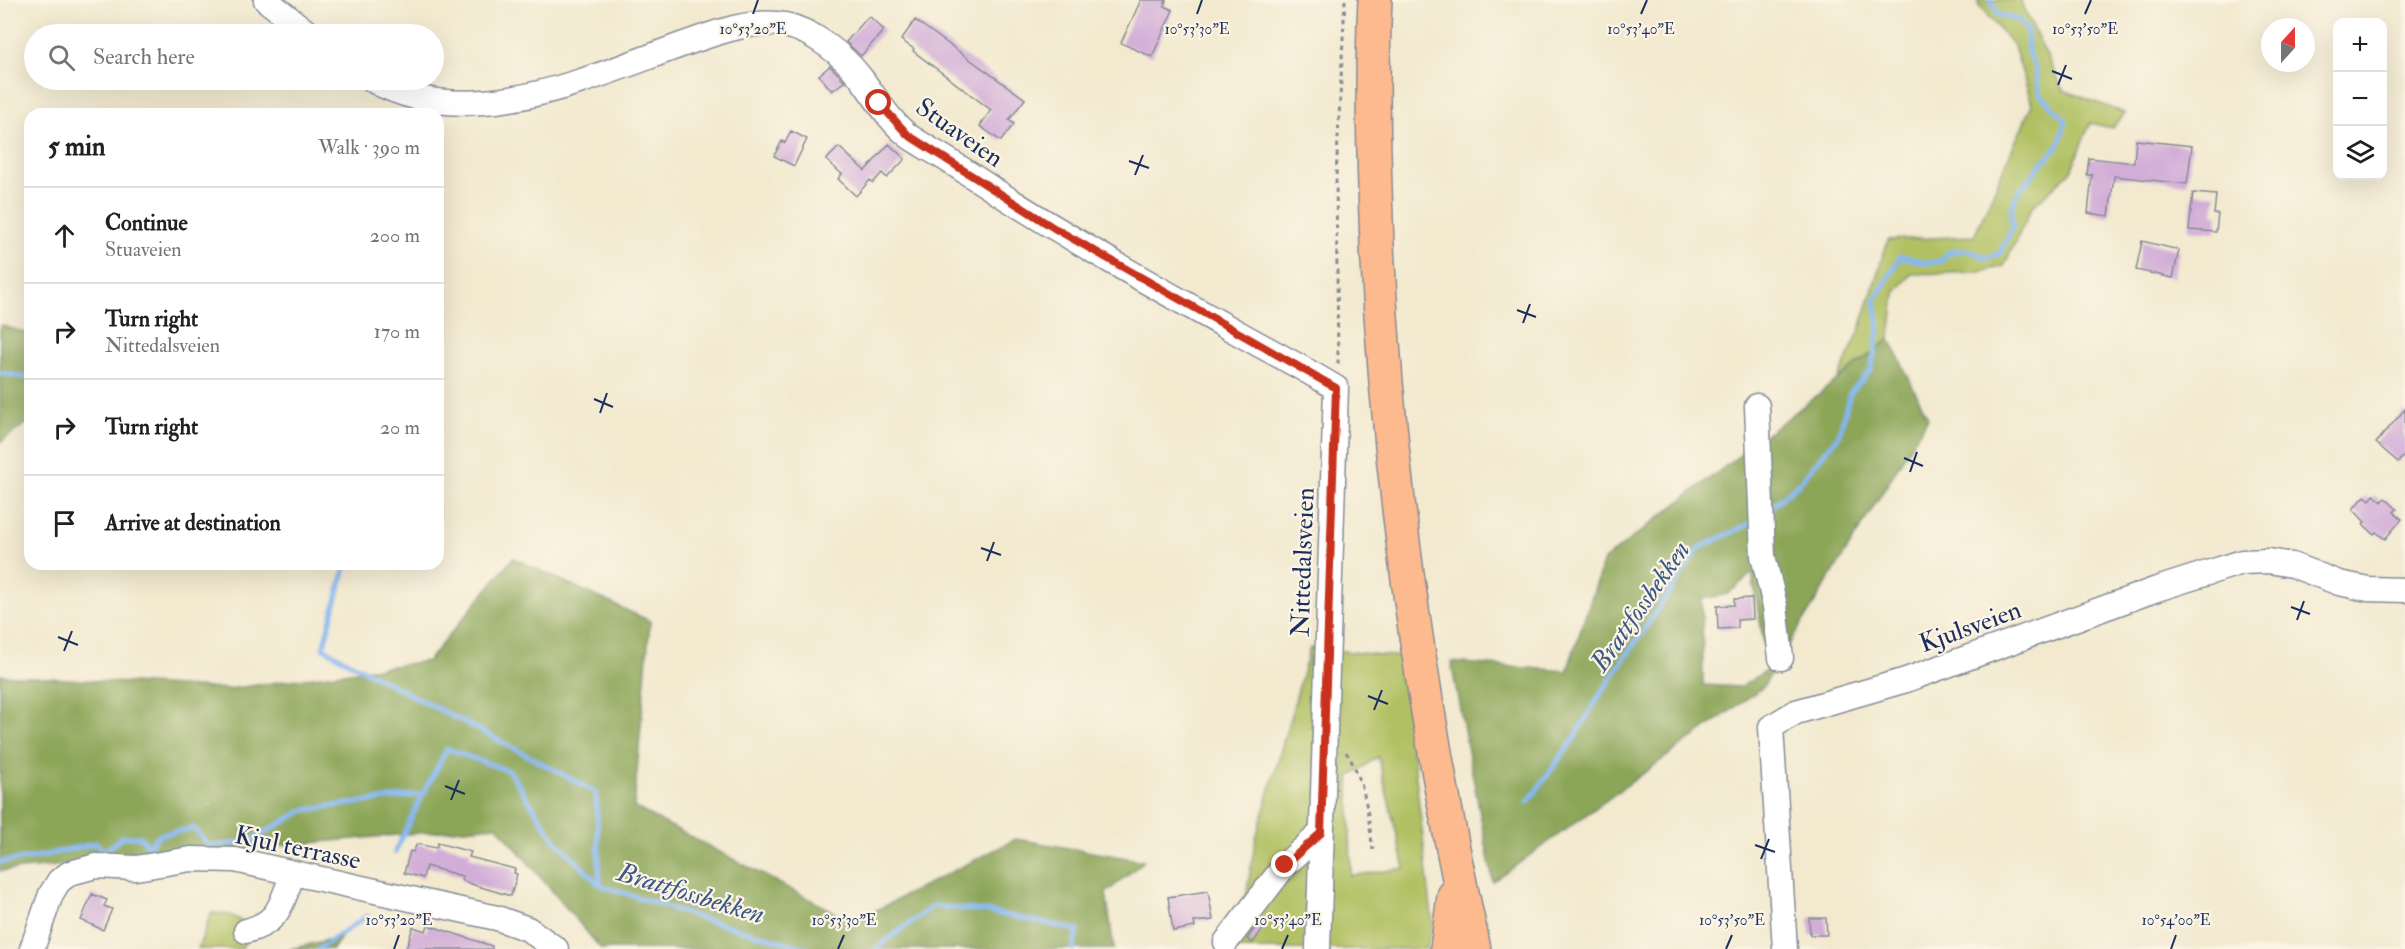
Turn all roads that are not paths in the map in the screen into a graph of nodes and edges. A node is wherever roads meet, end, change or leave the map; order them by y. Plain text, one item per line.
1 (266, 0) edge
2 (1375, 0) edge
3 (296, 24) edge
4 (393, 90) edge
5 (1336, 388) joint
6 (1757, 406) dead end
7 (2405, 590) edge
8 (1781, 658) dead end
9 (1440, 789) junction
10 (1321, 833) junction
11 (1457, 870) junction
12 (292, 874) junction
13 (246, 931) dead end
14 (1226, 942) dead end
15 (32, 949) edge
16 (556, 949) edge
17 (1318, 949) edge
18 (1447, 949) edge
19 (1474, 949) edge
20 (1497, 949) edge
21 (1785, 949) edge

1 - 3 street
2 - 9 highway
4 - 5 street, Stuaveien
5 - 10 street, Nittedalsveien
6 - 8 street
7 - 21 street, Kjulsveien
9 - 11 highway
9 - 20 highway
10 - 14 street
10 - 17 street, Nittedalsveien
11 - 18 highway
11 - 19 highway
12 - 13 street
12 - 15 street, Kjul terrasse
12 - 16 street, Kjul terrasse

